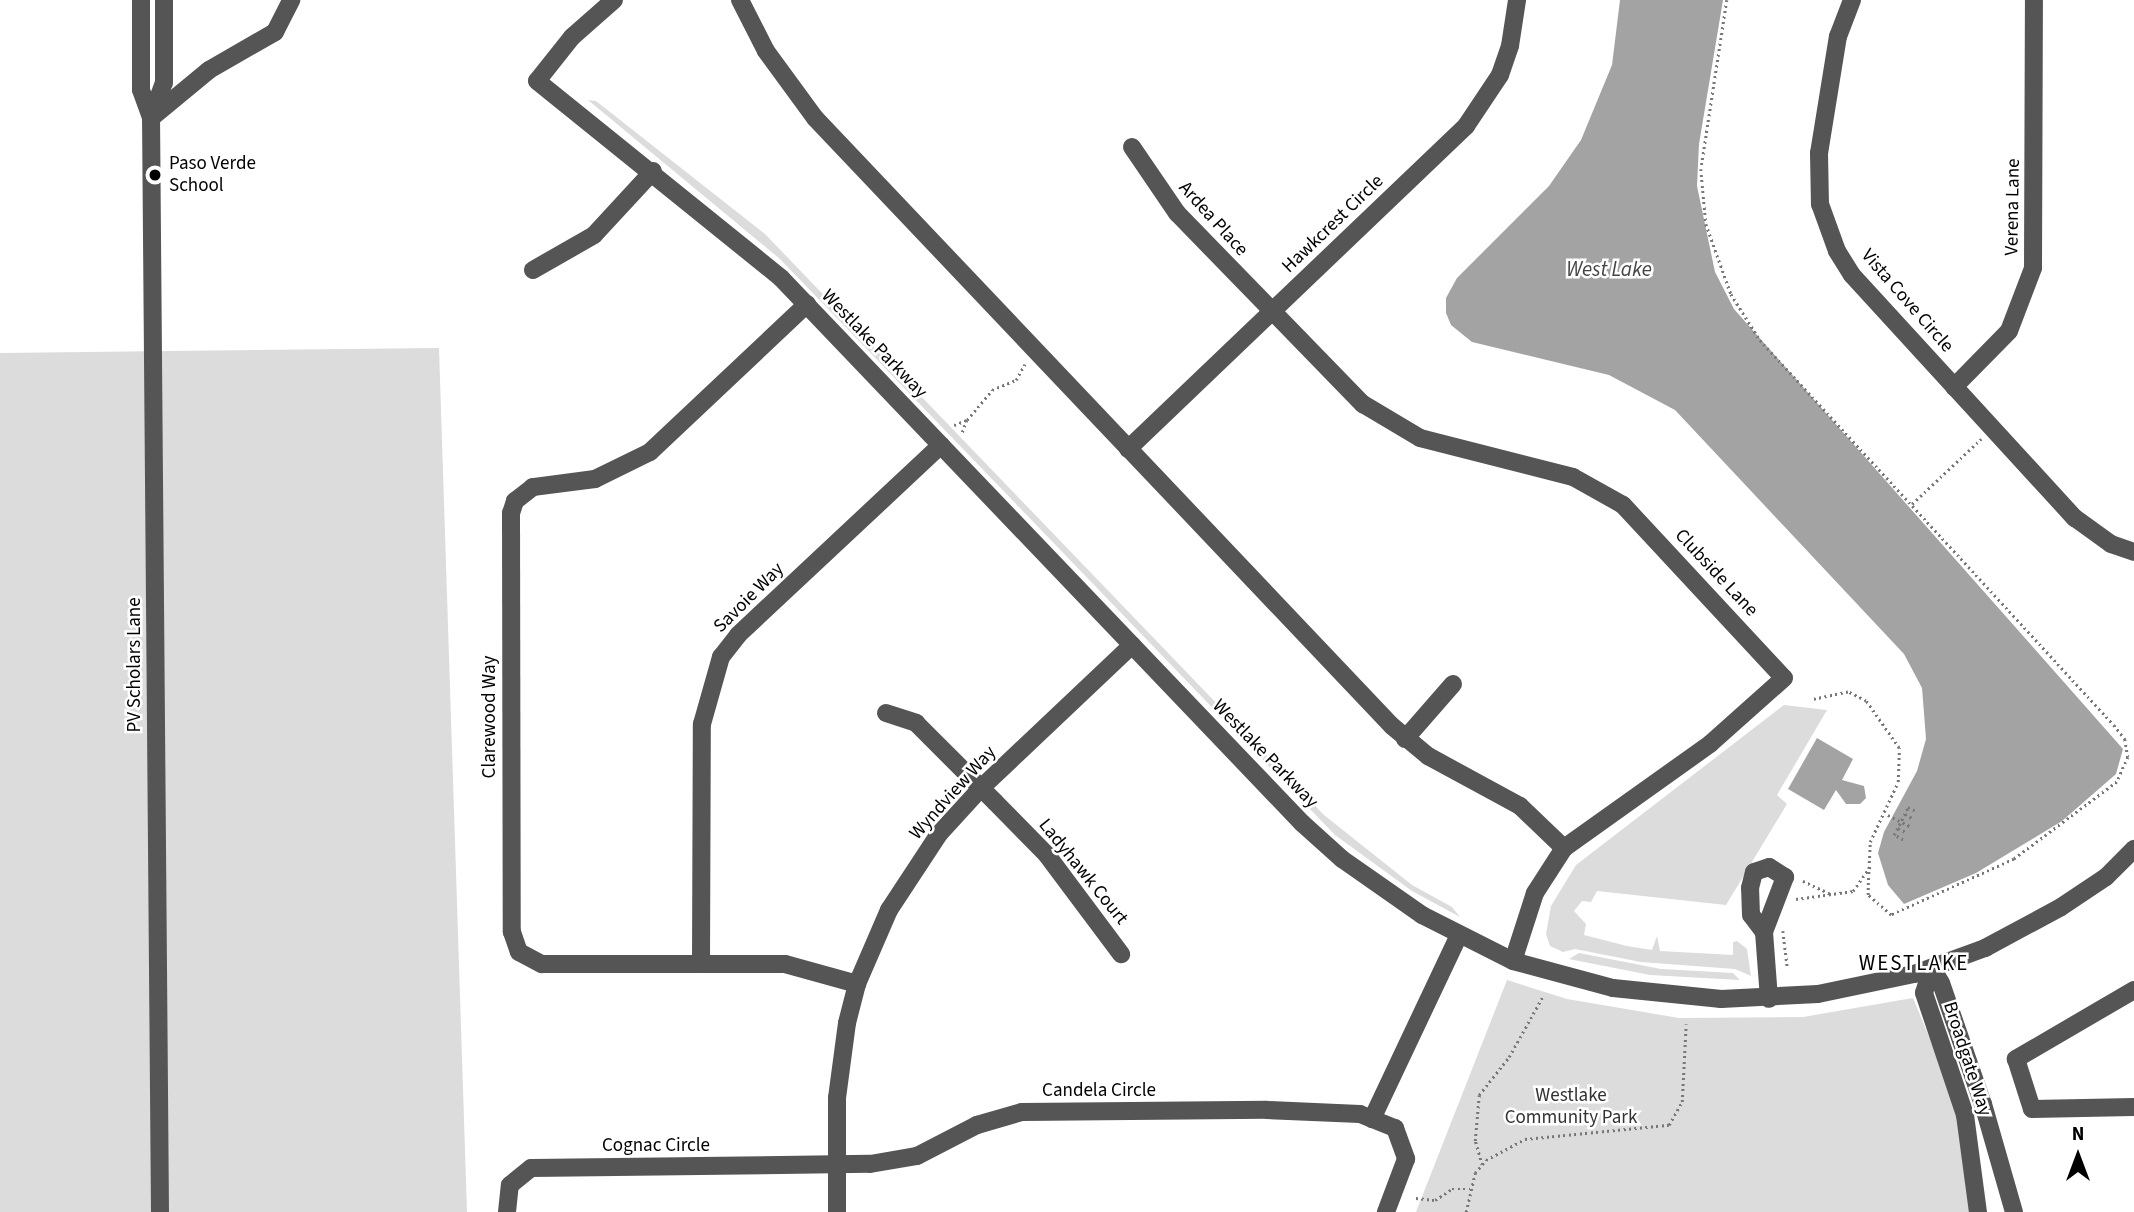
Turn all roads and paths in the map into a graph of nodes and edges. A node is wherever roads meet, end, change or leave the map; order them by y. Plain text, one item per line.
1 (141, 0) edge
2 (164, 0) edge
3 (291, 0) edge
4 (614, 0) edge
5 (740, 0) edge
6 (1517, 0) edge
7 (1727, 0) edge
8 (1852, 0) edge
9 (2034, 0) edge
10 (151, 118) junction
11 (1132, 147) dead end
12 (653, 171) junction
13 (533, 270) dead end
14 (807, 304) junction
15 (1271, 312) junction
16 (1027, 361) dead end
17 (1954, 387) junction
18 (967, 420) junction
19 (954, 425) dead end
20 (962, 434) dead end
21 (1982, 438) dead end
22 (941, 445) junction
23 (1128, 449) junction
24 (1912, 504) junction
25 (2134, 552) edge
26 (1132, 645) junction
27 (1453, 684) dead end
28 (1814, 699) dead end
29 (886, 713) dead end
30 (1405, 739) junction
31 (981, 788) junction
32 (1917, 812) dead end
33 (1905, 814) junction
34 (1888, 815) dead end
35 (1914, 819) dead end
36 (1901, 821) junction
37 (1910, 826) dead end
38 (1898, 828) junction
39 (1906, 832) dead end
40 (1903, 839) dead end
41 (1564, 848) junction
42 (2134, 849) edge
43 (1871, 865) junction
44 (1831, 894) junction
45 (1783, 929) dead end
46 (1764, 932) dead end
47 (1460, 935) junction
48 (1121, 954) dead end
49 (1513, 961) junction
50 (701, 963) junction
51 (1931, 968) junction
52 (1788, 970) dead end
53 (857, 984) junction
54 (2134, 990) edge
55 (1543, 996) dead end
56 (1769, 999) junction
57 (1686, 1024) dead end
58 (2134, 1107) edge
59 (1372, 1119) junction
60 (1482, 1165) junction
61 (835, 1166) junction
62 (1470, 1189) junction
63 (1416, 1198) dead end
64 (160, 1212) edge
65 (508, 1212) edge
66 (837, 1212) edge
67 (1386, 1212) edge
68 (1466, 1212) edge
69 (1978, 1212) edge
70 (2014, 1212) edge

1 - 10 street
2 - 10 street
3 - 10 street
4 - 12 street, Westlake Parkway
5 - 23 street
6 - 15 street, Hawkcrest Circle
7 - 24 path
8 - 17 street, Vista Cove Circle
9 - 17 street, Verena Lane
10 - 64 street, PV Scholars Lane
11 - 15 street, Ardea Place
12 - 13 street
12 - 14 street, Westlake Parkway
14 - 22 street, Westlake Parkway
14 - 50 street, Clarewood Way
15 - 23 street, Hawkcrest Circle
15 - 41 street, Clubside Lane
16 - 18 path
17 - 25 street, Vista Cove Circle
18 - 19 path
18 - 20 path
21 - 24 path
22 - 26 street, Westlake Parkway
22 - 50 street, Savoie Way
23 - 30 street
24 - 43 path
26 - 31 street, Wyndview Way
26 - 47 street, Westlake Parkway
27 - 30 street
28 - 43 path
29 - 31 street, Ladyhawk Court
30 - 41 street
31 - 48 street, Ladyhawk Court
31 - 53 street, Wyndview Way
32 - 33 path
33 - 35 path
33 - 36 path
34 - 36 path
36 - 37 path
36 - 38 path
38 - 39 path
38 - 40 path
41 - 49 street, Clubside Lane
42 - 51 street, Westlake Parkway
43 - 44 path
44 - 44 path
45 - 52 path
46 - 56 street
47 - 49 street, Westlake Parkway
47 - 59 street
49 - 56 street, Westlake Parkway
50 - 53 street, Clarewood Way
51 - 56 street, Westlake Parkway
51 - 69 street, Broadgate Way
51 - 70 street, Broadgate Way
53 - 61 street, Wyndview Way
54 - 58 street
55 - 60 path
57 - 60 path
59 - 61 street, Candela Circle
59 - 67 street, Candela Circle
60 - 62 path
61 - 65 street, Cognac Circle
61 - 66 street, Wyndview Way
62 - 63 path
62 - 68 path

